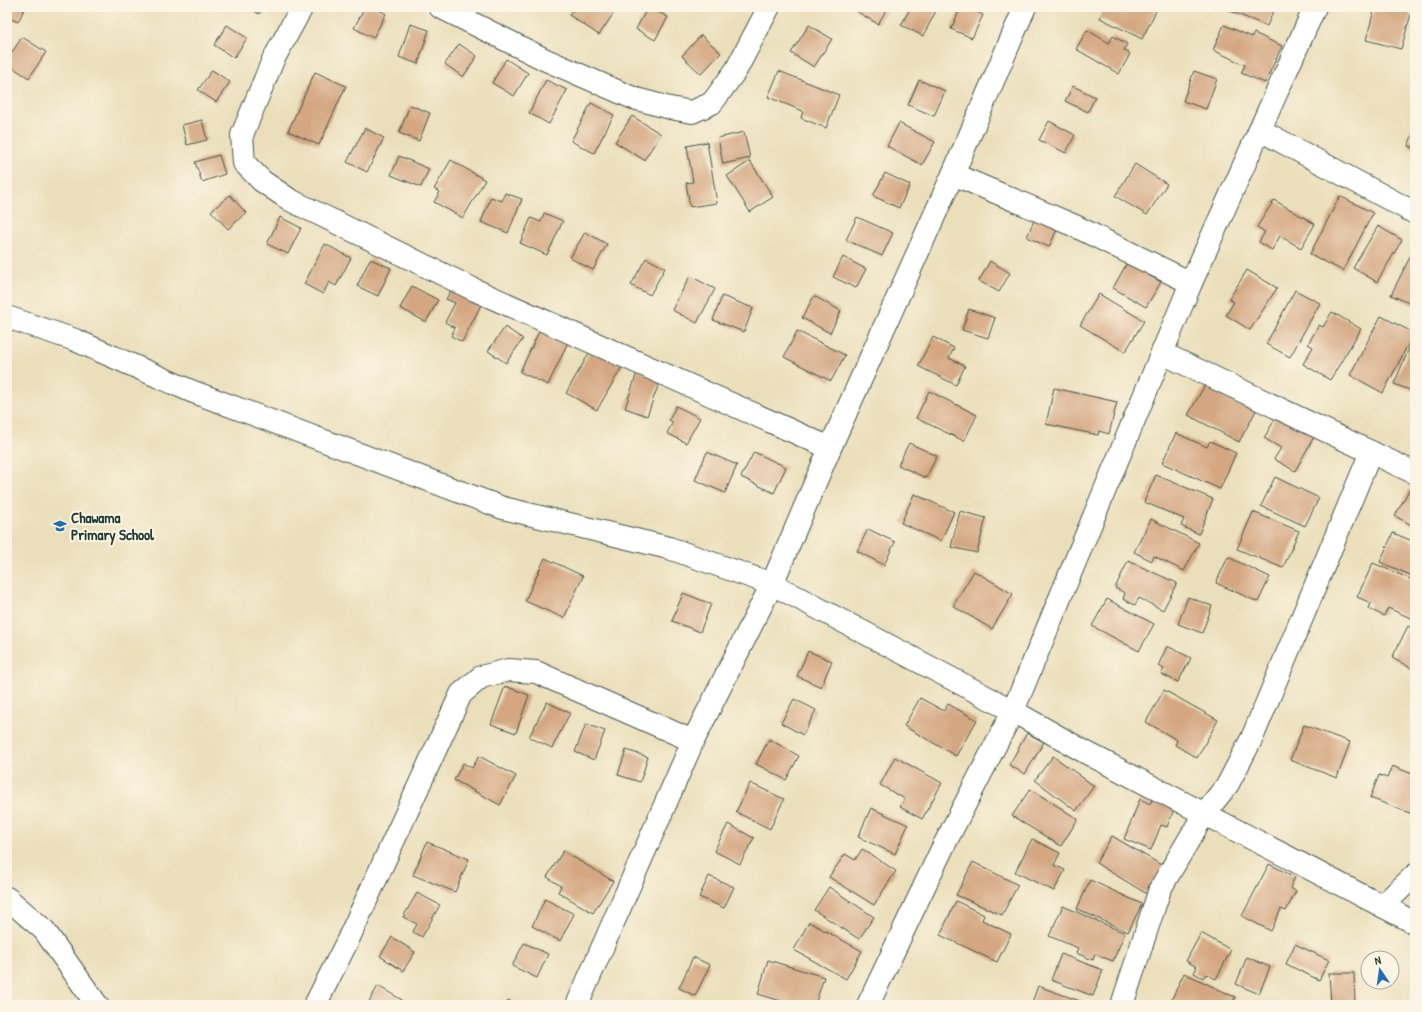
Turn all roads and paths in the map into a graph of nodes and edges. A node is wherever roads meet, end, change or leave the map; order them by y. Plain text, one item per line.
1 (302, 7) edge
2 (440, 7) edge
3 (769, 7) edge
4 (1315, 7) edge
5 (1018, 10) edge
6 (1260, 130) junction
7 (953, 174) junction
8 (1415, 213) edge
9 (1191, 283) junction
10 (7, 317) edge
11 (1162, 353) junction
12 (830, 448) junction
13 (1371, 452) junction
14 (1415, 474) edge
15 (772, 584) junction
16 (1013, 711) junction
17 (693, 741) junction
18 (1204, 814) junction
19 (1415, 875) edge
20 (7, 898) edge
21 (1382, 906) junction
22 (1415, 923) edge
23 (97, 1005) edge
24 (315, 1005) edge
25 (577, 1005) edge
26 (868, 1005) edge
27 (1122, 1005) edge

1 - 12 street
2 - 3 street
4 - 6 street
5 - 7 street
6 - 8 street
6 - 9 street
7 - 9 street
7 - 12 street
9 - 11 street
10 - 15 street
11 - 13 street
11 - 16 street
12 - 15 street
13 - 14 street
13 - 18 street
15 - 16 street
15 - 17 street
16 - 18 street
16 - 26 street
17 - 24 street
17 - 25 street
18 - 21 street
18 - 27 street
19 - 21 street
20 - 23 street
21 - 22 street

